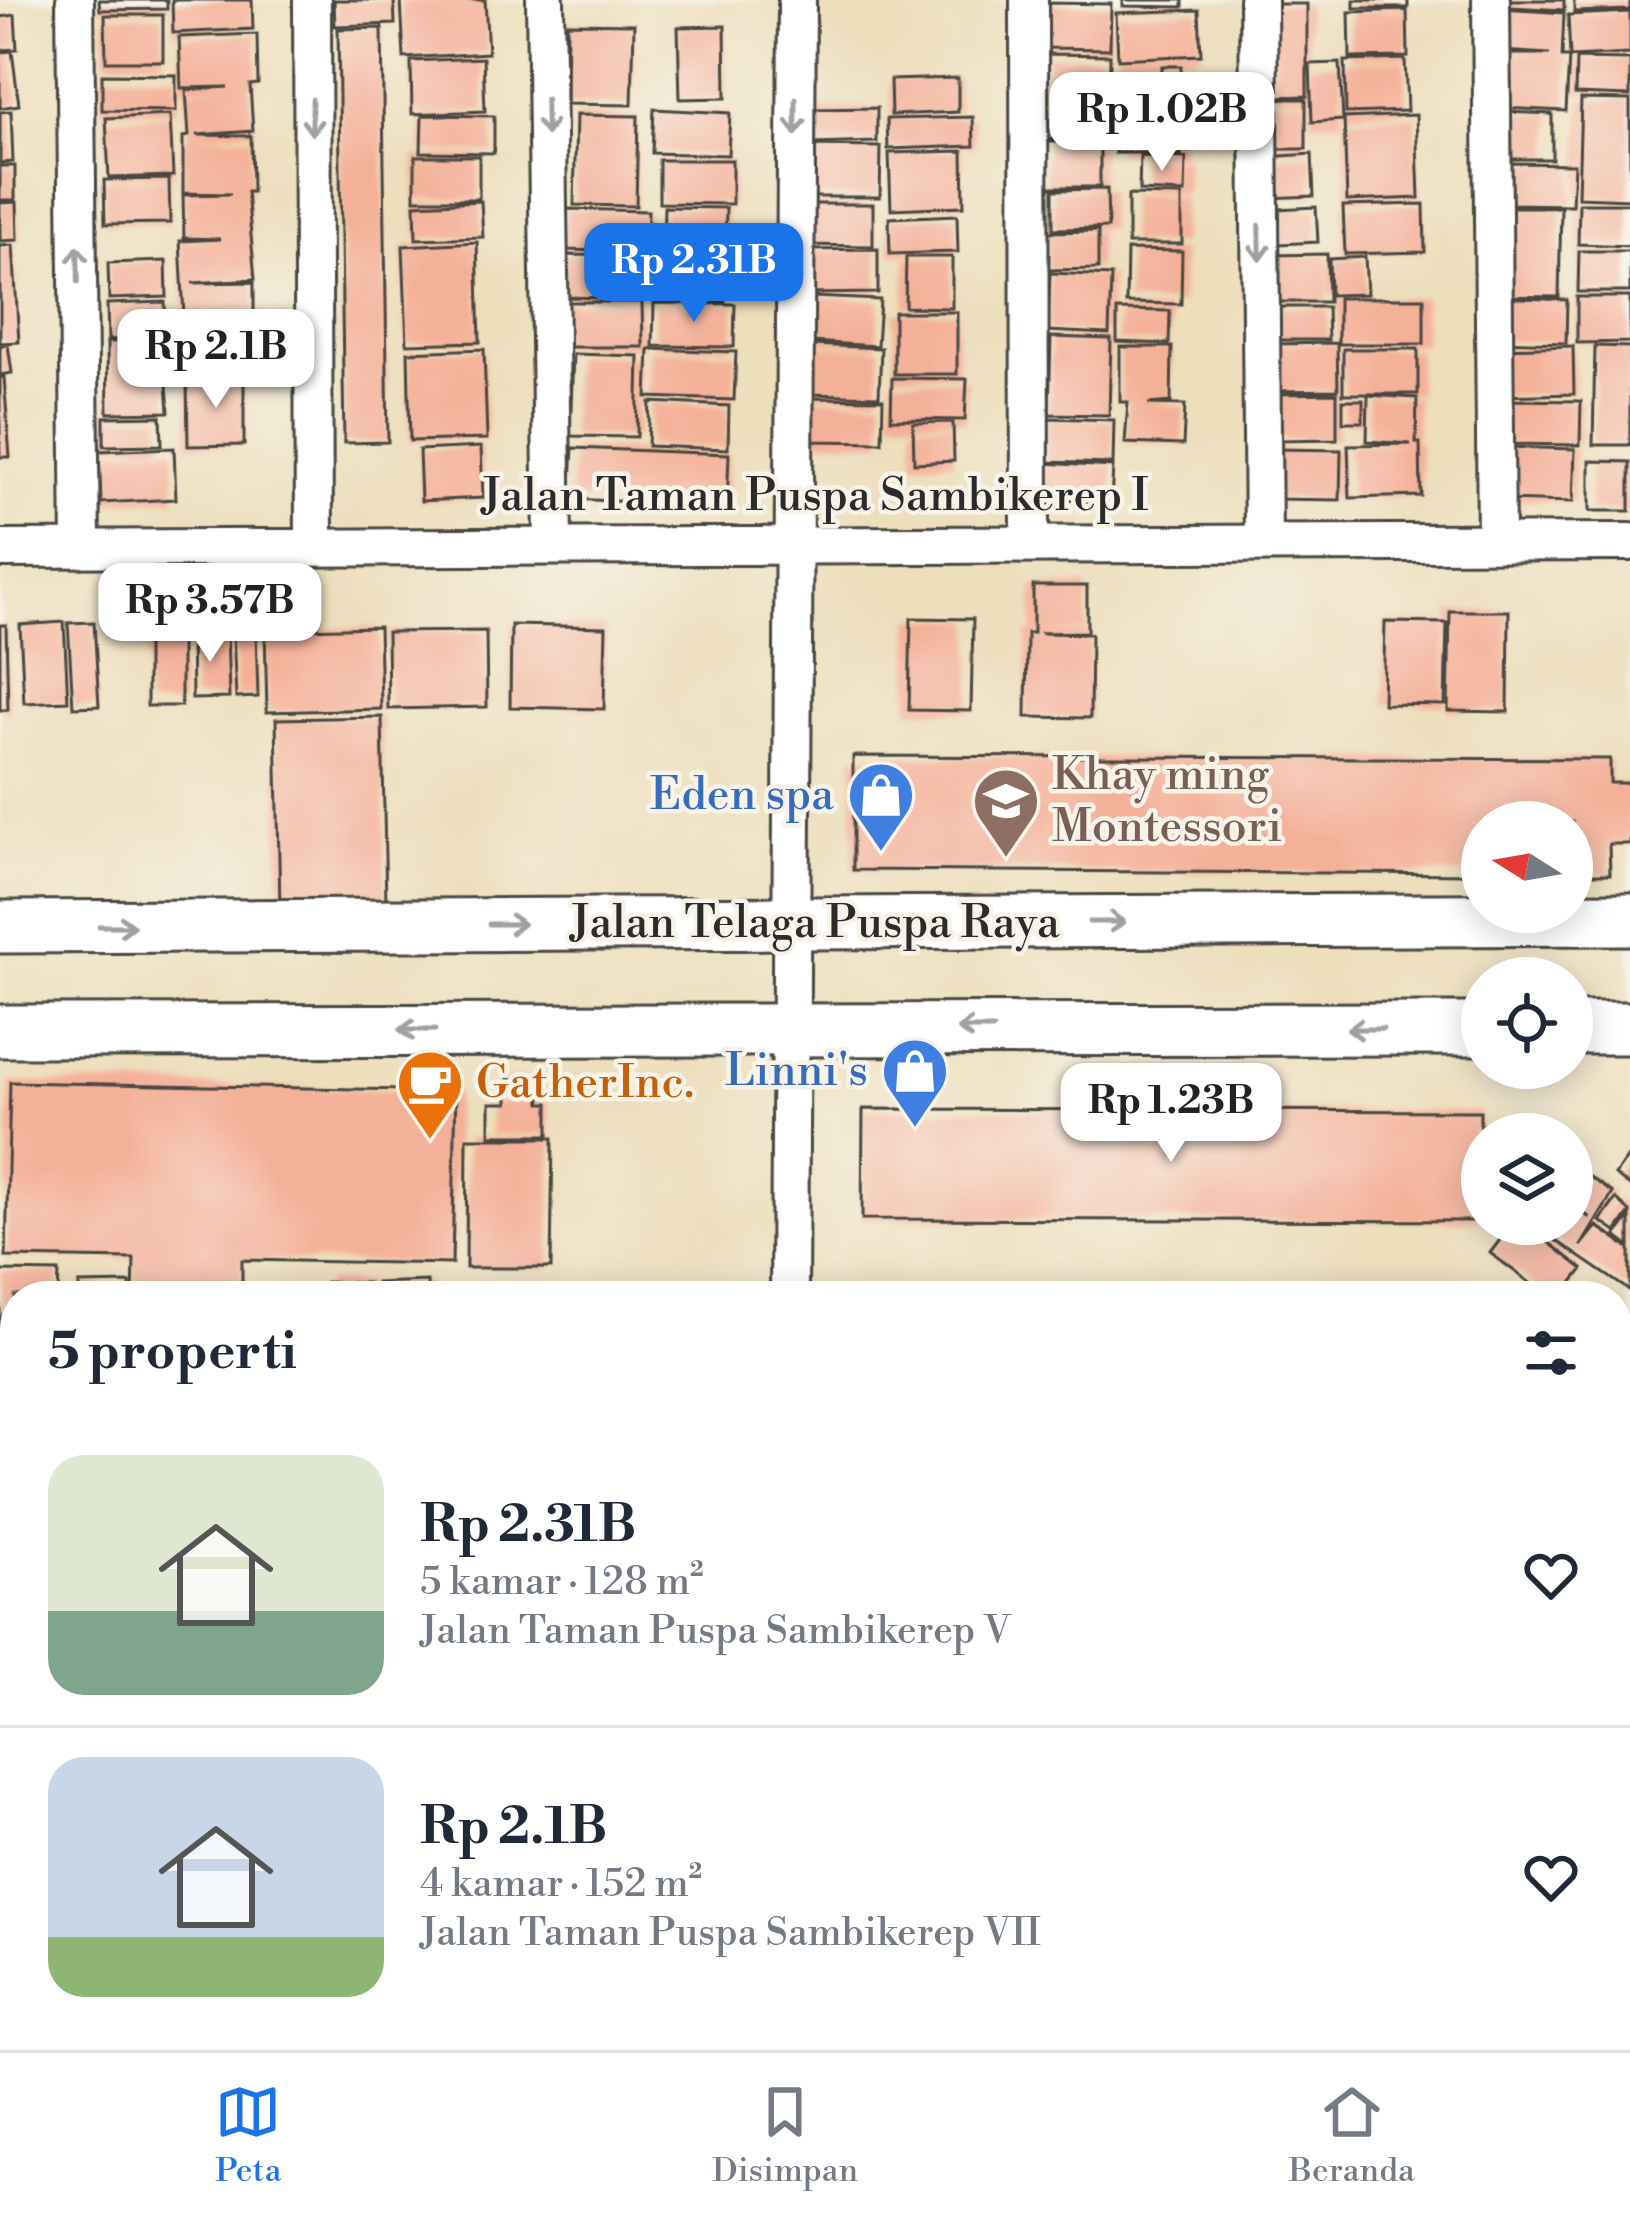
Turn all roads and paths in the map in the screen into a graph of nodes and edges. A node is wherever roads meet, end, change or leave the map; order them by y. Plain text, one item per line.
1 (75, 0) edge
2 (312, 0) edge
3 (544, 0) edge
4 (797, 0) edge
5 (1029, 0) edge
6 (1258, 0) edge
7 (1491, 0) edge
8 (1496, 541) junction
9 (1263, 542) junction
10 (1630, 542) edge
11 (1030, 543) junction
12 (795, 544) junction
13 (553, 546) junction
14 (314, 548) junction
15 (0, 549) edge
16 (81, 549) junction
17 (1630, 919) edge
18 (793, 923) junction
19 (0, 927) edge
20 (1593, 1028) edge
21 (1630, 1028) edge
22 (1461, 1029) edge
23 (791, 1030) junction
24 (0, 1031) edge
25 (789, 1281) edge

16 -> 1 street
2 -> 14 street
3 -> 13 street
4 -> 12 street
5 - 11 street
6 -> 9 street
7 - 8 street
8 - 9 street, Jalan Taman Puspa Sambikerep I
8 - 10 street, Jalan Taman Puspa Sambikerep I
9 - 11 street, Jalan Taman Puspa Sambikerep I
11 - 12 street, Jalan Taman Puspa Sambikerep I
12 - 13 street, Jalan Taman Puspa Sambikerep I
12 - 18 street
13 - 14 street, Jalan Taman Puspa Sambikerep I
14 - 16 street, Jalan Taman Puspa Sambikerep I
15 - 16 street, Jalan Taman Puspa Sambikerep I
18 -> 17 main road, Jalan Telaga Puspa Raya
19 -> 18 main road, Jalan Telaga Puspa Raya
18 - 23 street
20 - 21 main road
22 -> 23 main road
23 -> 24 main road
23 - 25 street

